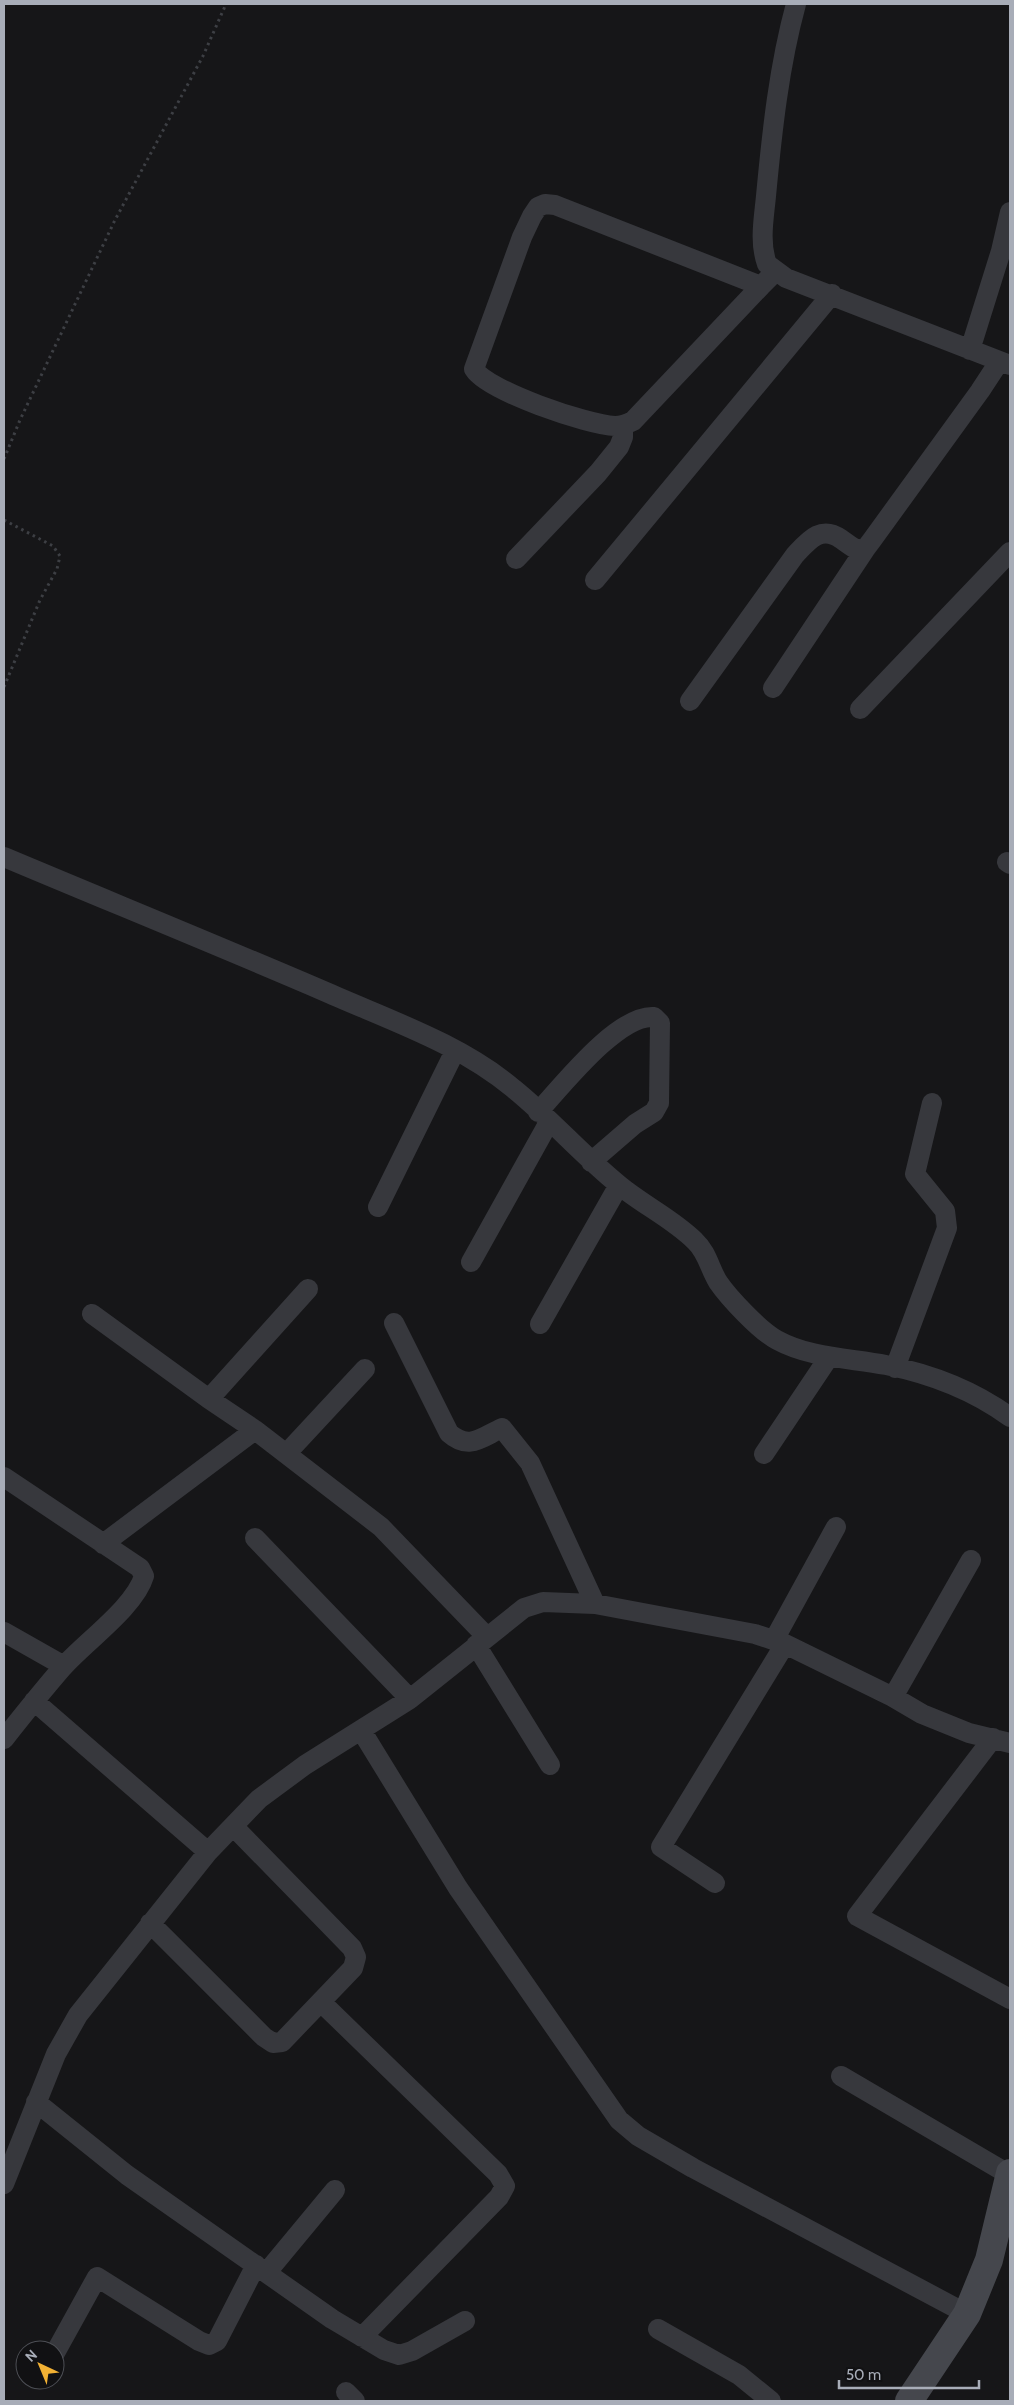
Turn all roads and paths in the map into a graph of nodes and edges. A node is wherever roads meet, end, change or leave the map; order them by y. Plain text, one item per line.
1 (226, 4) edge
2 (796, 4) edge
3 (1010, 212) edge
4 (775, 272) junction
5 (761, 286) junction
6 (832, 294) junction
7 (970, 350) junction
8 (1004, 364) edge
9 (623, 426) junction
10 (4, 459) edge
11 (4, 520) edge
12 (866, 548) junction
13 (1010, 552) edge
14 (516, 559) dead end
15 (594, 580) dead end
16 (4, 687) edge
17 (773, 688) dead end
18 (690, 701) dead end
19 (860, 710) dead end
20 (4, 857) edge
21 (455, 1051) junction
22 (932, 1103) dead end
23 (544, 1117) junction
24 (591, 1162) junction
25 (619, 1185) junction
26 (378, 1207) dead end
27 (472, 1262) dead end
28 (308, 1289) dead end
29 (92, 1314) dead end
30 (394, 1323) dead end
31 (540, 1324) dead end
32 (830, 1356) junction
33 (895, 1368) junction
34 (365, 1369) dead end
35 (209, 1399) junction
36 (1010, 1417) edge
37 (255, 1430) junction
38 (286, 1454) junction
39 (764, 1454) dead end
40 (4, 1478) edge
41 (836, 1527) dead end
42 (255, 1538) dead end
43 (103, 1544) junction
44 (971, 1560) dead end
45 (595, 1604) junction
46 (4, 1632) edge
47 (481, 1641) junction
48 (779, 1642) junction
49 (64, 1666) junction
50 (893, 1697) junction
51 (410, 1699) junction
52 (34, 1701) junction
53 (361, 1730) junction
54 (4, 1739) edge
55 (1002, 1740) edge
56 (550, 1765) dead end
57 (234, 1826) junction
58 (208, 1852) junction
59 (715, 1883) dead end
60 (150, 1923) junction
61 (1010, 1999) edge
62 (320, 2002) junction
63 (841, 2076) dead end
64 (36, 2102) junction
65 (1010, 2174) edge
66 (4, 2184) edge
67 (335, 2190) dead end
68 (262, 2268) junction
69 (967, 2314) junction
70 (465, 2321) dead end
71 (658, 2329) dead end
72 (362, 2337) junction
73 (62, 2340) edge
74 (771, 2401) edge
75 (909, 2401) edge

1 - 10 path
2 - 4 street
3 - 7 street
4 - 5 street
4 - 6 street
5 - 9 street
5 - 9 street
6 - 7 street
6 - 15 street
7 - 8 street
8 - 12 street
9 - 14 street
11 - 16 path
12 - 17 street
12 - 18 street
13 - 19 street
20 - 21 street
21 - 23 street
21 - 26 street
22 - 33 street
23 - 24 street
23 - 24 street
23 - 27 street
24 - 25 street
25 - 31 street
25 - 32 street
28 - 35 street
29 - 35 street
30 - 45 street
32 - 33 street
32 - 39 street
33 - 36 street
34 - 38 street
35 - 37 street
37 - 38 street
37 - 43 street
38 - 47 street
40 - 43 street
41 - 48 street
42 - 51 street
43 - 49 street
44 - 50 street
45 - 47 street
45 - 48 street
46 - 49 street
47 - 51 street
47 - 56 street
48 - 50 street
48 - 59 street
49 - 52 street
50 - 55 street
51 - 53 street
52 - 54 street
52 - 58 street
53 - 57 street
53 - 69 street
55 - 61 street
57 - 58 street
57 - 62 street
58 - 60 street
60 - 62 street
60 - 64 street
62 - 72 street
63 - 65 street
64 - 66 street
64 - 68 street
65 - 69 street
67 - 68 street
68 - 72 street
68 - 73 street
69 - 75 street
70 - 72 street
71 - 74 street

